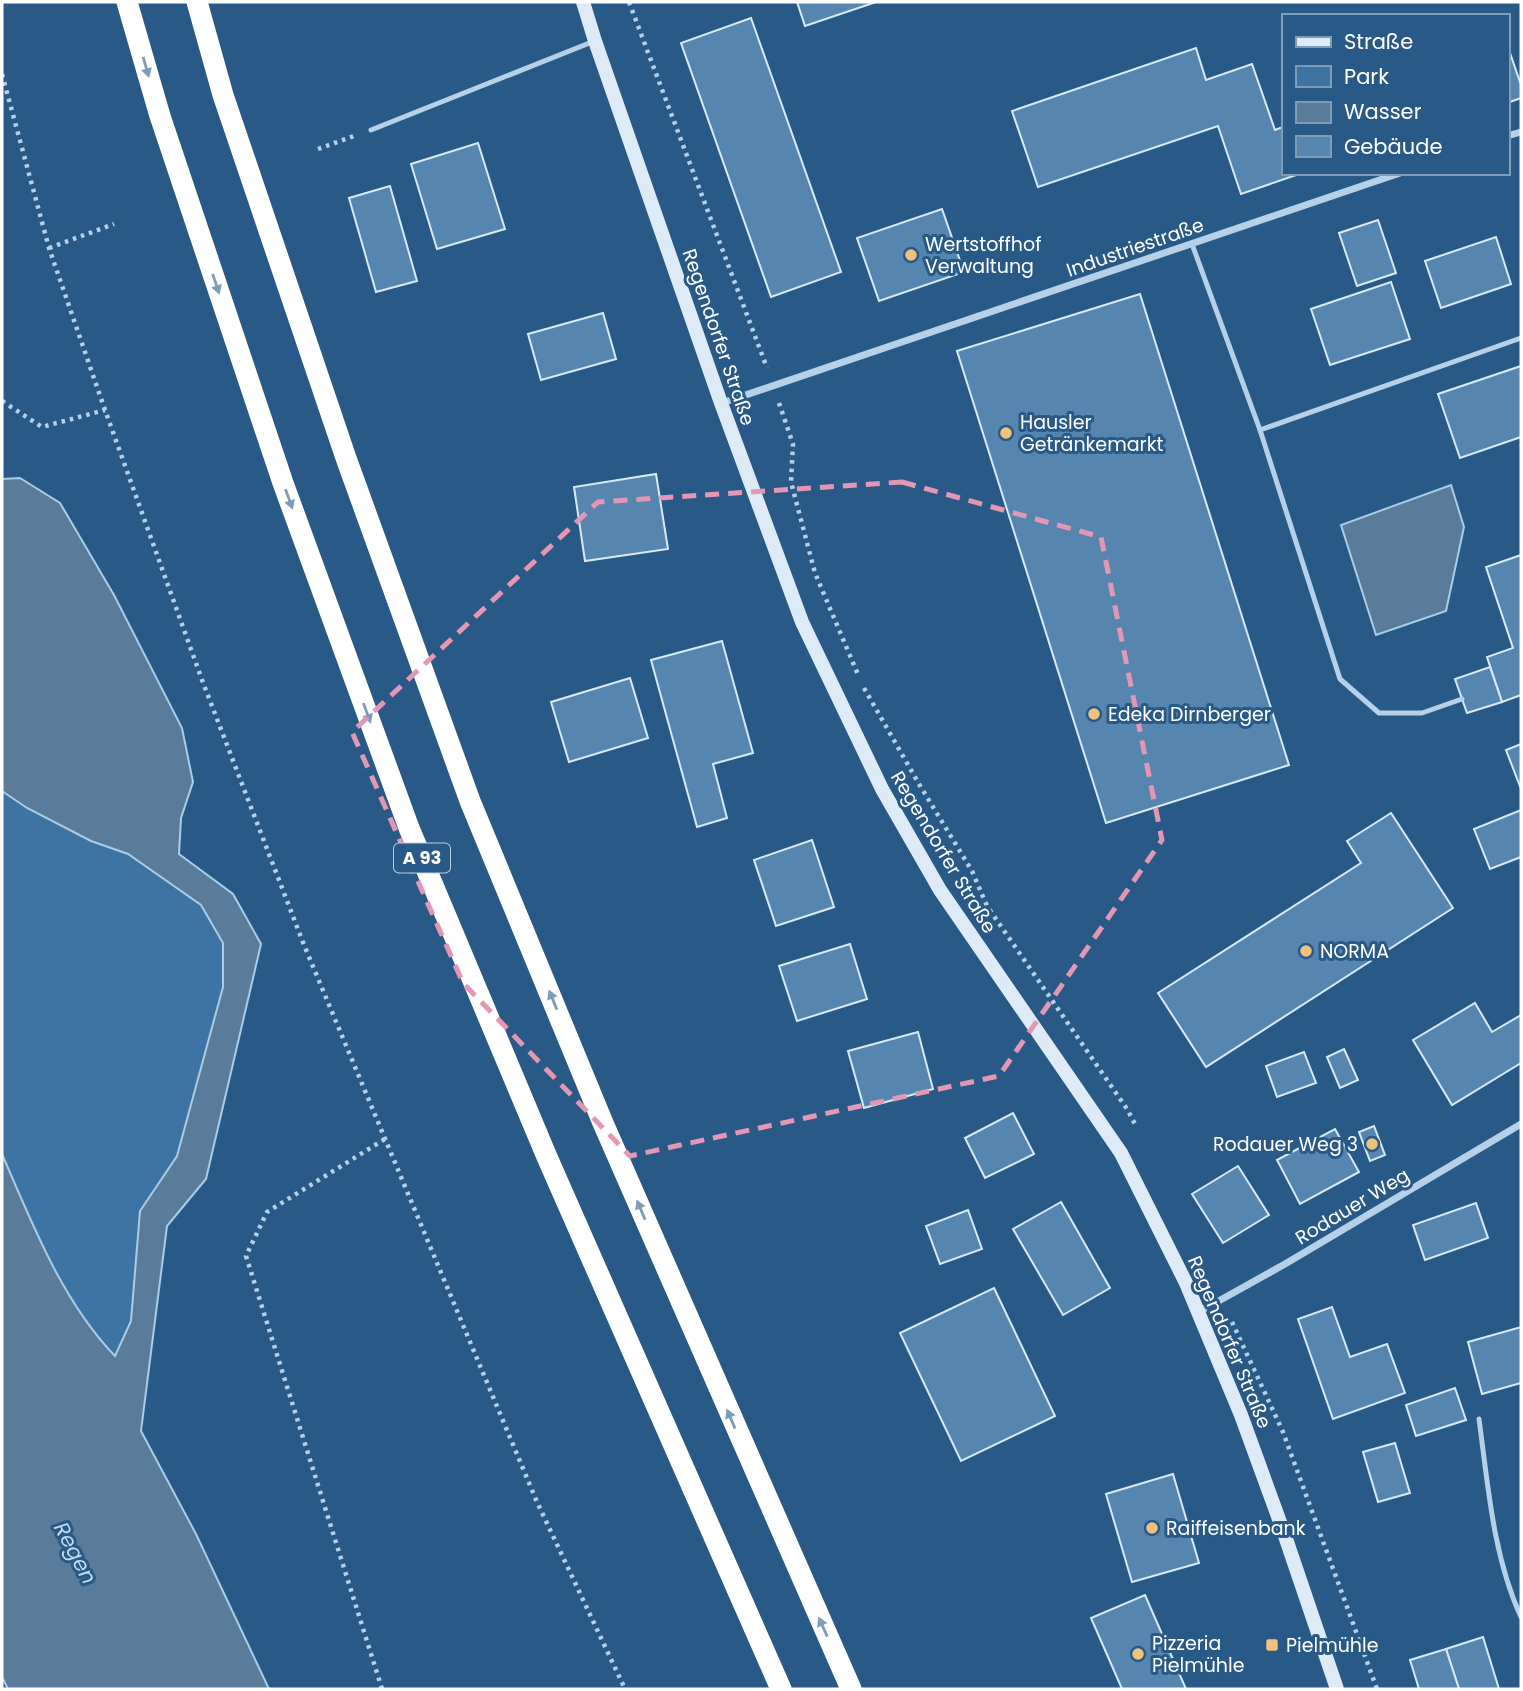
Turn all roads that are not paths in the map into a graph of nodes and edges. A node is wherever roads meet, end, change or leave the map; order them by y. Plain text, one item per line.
1 (127, 2) edge
2 (197, 2) edge
3 (583, 2) edge
4 (594, 41) junction
5 (371, 130) road end
6 (1394, 175) edge
7 (1192, 244) junction
8 (1521, 338) edge
9 (721, 403) junction
10 (1260, 430) junction
11 (1462, 699) dead end
12 (1521, 1124) edge
13 (1198, 1312) junction
14 (1479, 1419) dead end
15 (1521, 1617) edge
16 (781, 1689) edge
17 (850, 1689) edge
18 (1337, 1689) edge

1 -> 16 highway, A 93
17 -> 2 highway
3 - 4 street, Regendorfer Straße
4 - 5 lane
4 - 9 street, Regendorfer Straße
6 - 7 street, Industriestraße
7 - 9 street, Industriestraße
7 - 10 lane
8 - 10 lane
9 - 13 street, Regendorfer Straße
10 - 11 lane
12 - 13 street, Rodauer Weg
13 - 18 street, Regendorfer Straße
14 - 15 lane

